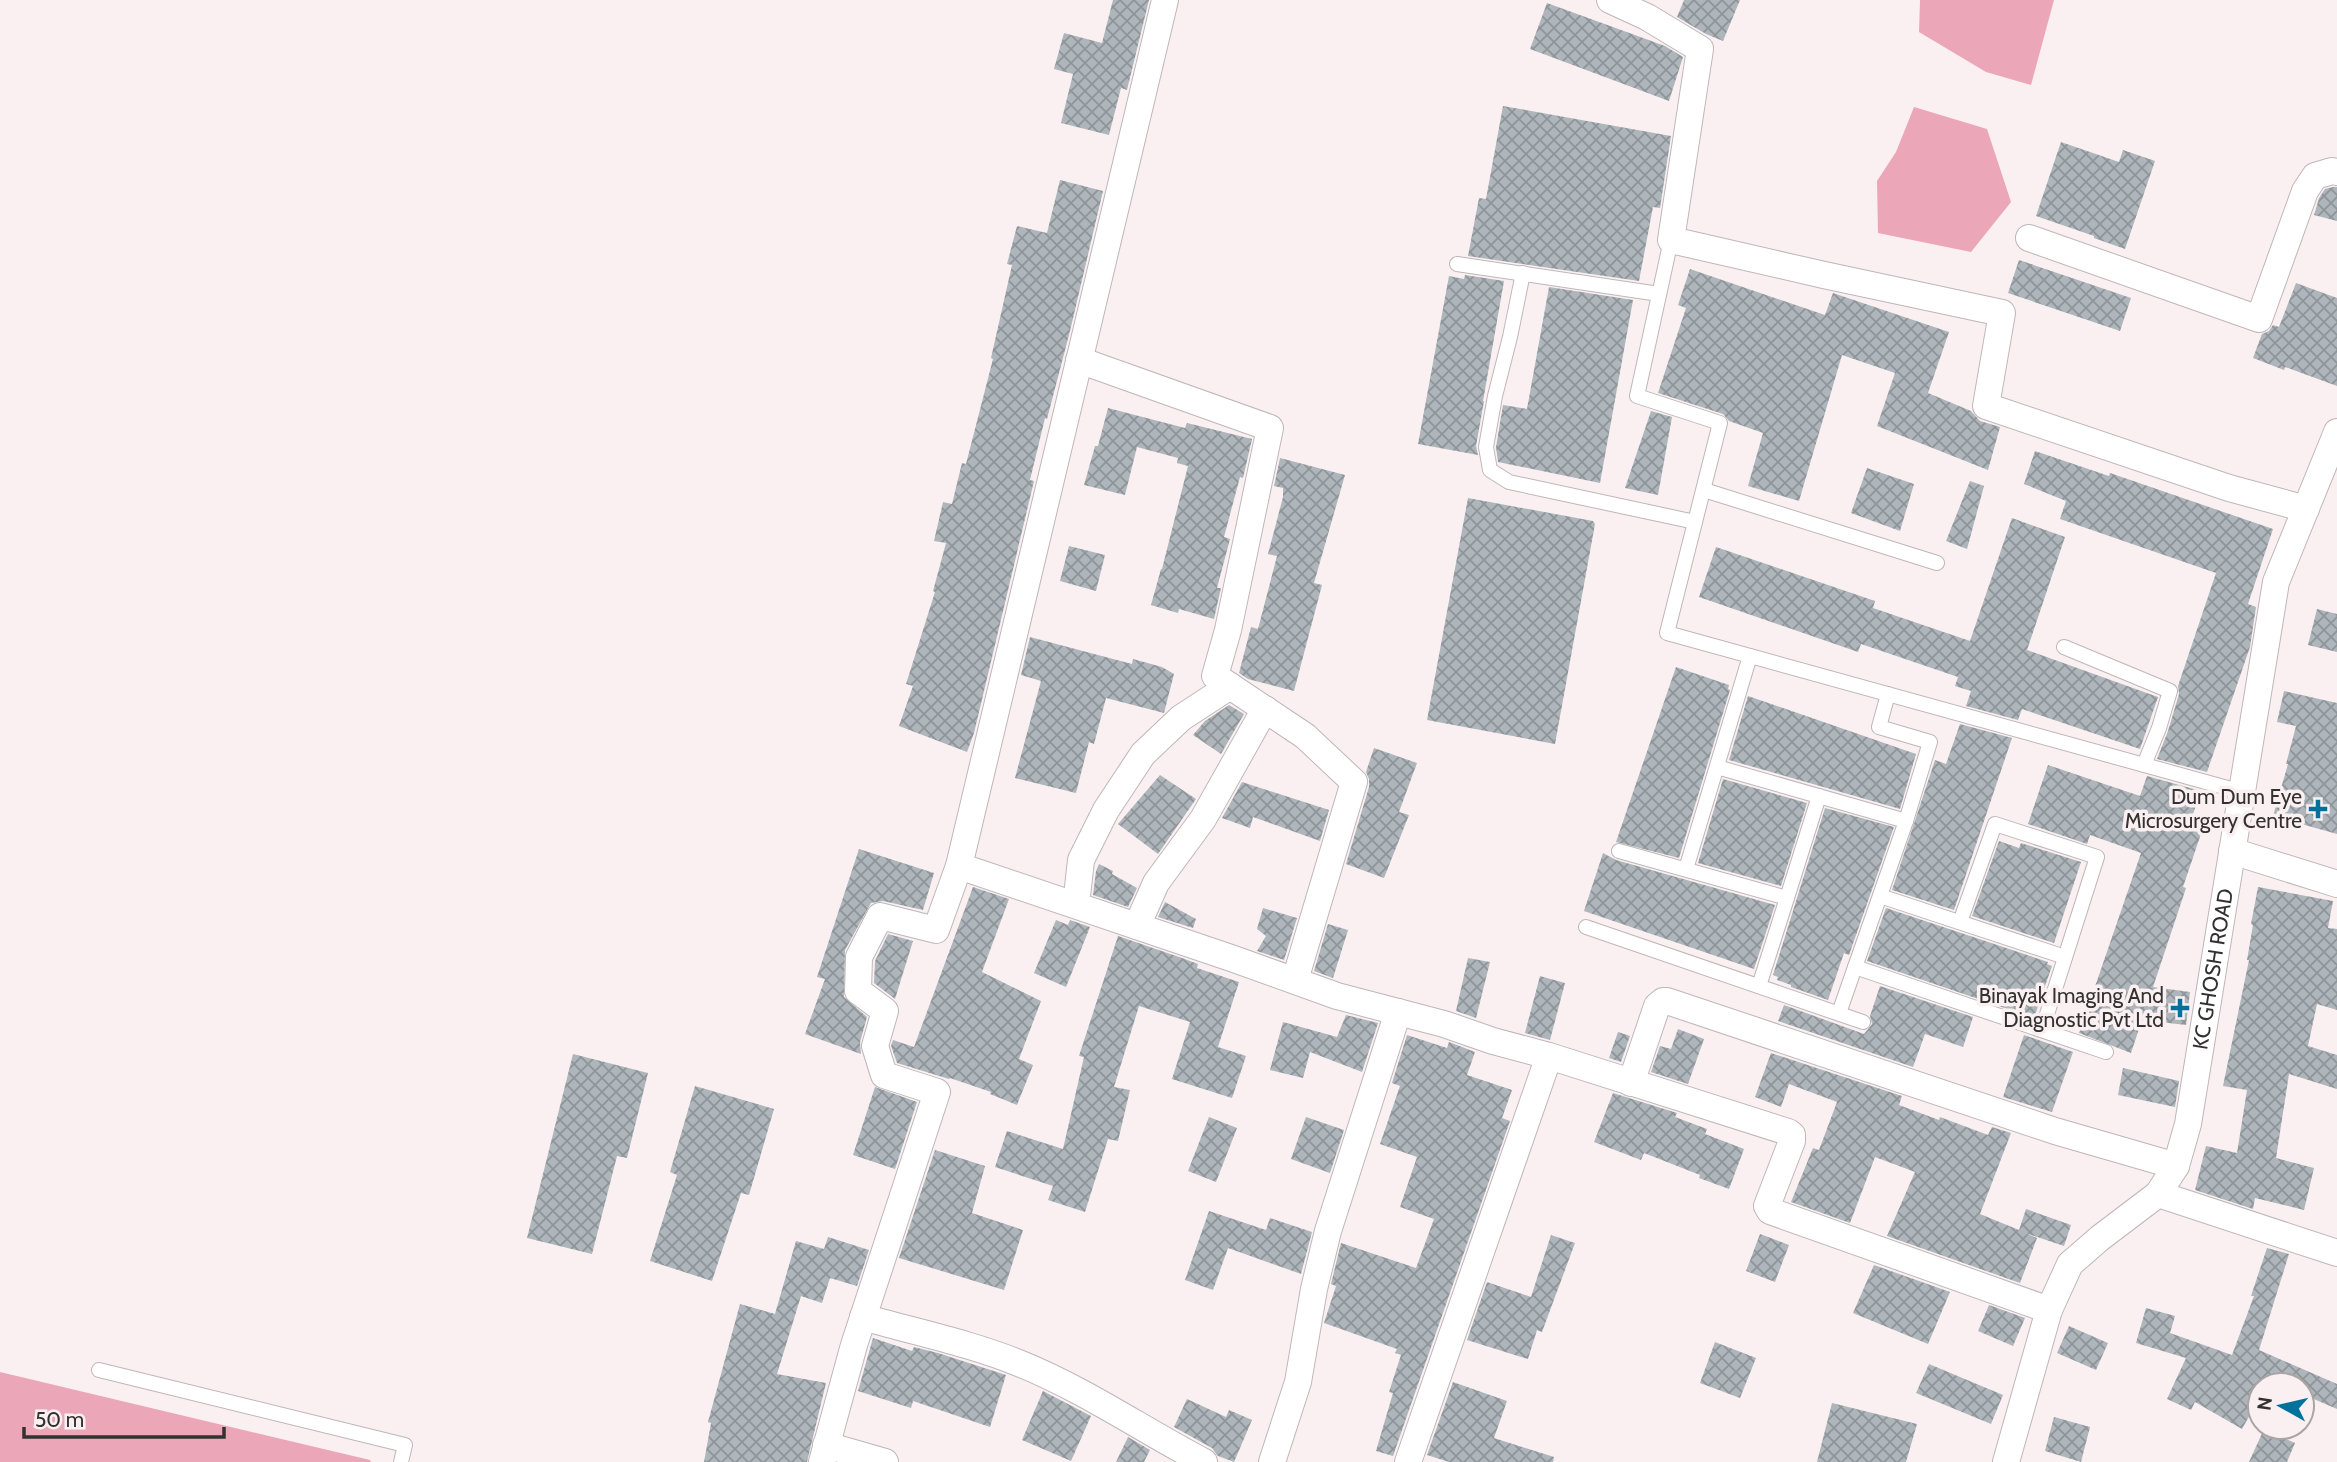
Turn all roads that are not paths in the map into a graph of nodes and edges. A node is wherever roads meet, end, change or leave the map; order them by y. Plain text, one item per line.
1 (1165, 0) edge
2 (1610, 0) edge
3 (2337, 172) edge
4 (2029, 238) dead end
5 (1671, 240) junction
6 (1457, 264) dead end
7 (1523, 273) junction
8 (1659, 294) junction
9 (1079, 360) junction
10 (2337, 432) edge
11 (2330, 472) edge
12 (1704, 490) junction
13 (2306, 509) junction
14 (1695, 522) junction
15 (1937, 563) dead end
16 (2064, 648) dead end
17 (1750, 656) junction
18 (1230, 686) junction
19 (1888, 694) junction
20 (1265, 709) junction
21 (2144, 765) junction
22 (1717, 767) junction
23 (2242, 792) junction
24 (1819, 796) junction
25 (1906, 821) junction
26 (1619, 851) dead end
27 (2232, 851) junction
28 (959, 866) junction
29 (1686, 870) junction
30 (2337, 884) edge
31 (1880, 896) junction
32 (1787, 898) junction
33 (1076, 905) junction
34 (1960, 922) junction
35 (1137, 926) junction
36 (1586, 927) dead end
37 (2065, 957) junction
38 (1855, 967) junction
39 (1295, 980) junction
40 (1759, 986) junction
41 (1398, 1012) junction
42 (1839, 1013) junction
43 (1863, 1022) dead end
44 (2042, 1030) junction
45 (2106, 1052) dead end
46 (1549, 1056) junction
47 (1630, 1083) junction
48 (2176, 1166) junction
49 (2158, 1194) junction
50 (2337, 1253) edge
51 (2049, 1310) junction
52 (863, 1317) junction
53 (99, 1370) dead end
54 (824, 1454) edge
55 (401, 1462) edge
56 (885, 1462) edge
57 (1204, 1462) edge
58 (1272, 1462) edge
59 (1408, 1462) edge
60 (2006, 1462) edge

1 - 9 street
2 - 5 street
3 - 4 street
5 - 8 lane
5 - 13 street
6 - 7 lane
7 - 8 lane
7 - 14 lane
8 - 12 lane
9 - 18 street
9 - 28 street
10 - 11 street, KC GHOSH ROAD
11 - 13 street, KC GHOSH ROAD
12 - 14 lane
12 - 15 lane
13 - 23 street, KC GHOSH ROAD
14 - 17 lane
16 - 21 lane
17 - 19 lane
17 - 22 lane
18 - 20 street
18 - 33 street
19 - 21 lane
19 - 25 lane
20 - 35 street
20 - 39 street
21 - 23 lane
22 - 24 lane
22 - 29 lane
23 - 27 street, KC GHOSH ROAD
24 - 25 lane
24 - 32 lane
25 - 31 lane
26 - 29 lane
27 - 30 street
27 - 48 street, KC GHOSH ROAD
28 - 33 street
28 - 52 street
29 - 32 lane
31 - 34 lane
31 - 38 lane
32 - 40 lane
33 - 35 street
34 - 37 lane
34 - 37 lane
35 - 39 street
36 - 40 lane
37 - 44 lane
38 - 42 lane
38 - 44 lane
39 - 41 street
40 - 42 lane
41 - 46 street
41 - 58 street
42 - 43 lane
44 - 45 lane
46 - 47 street
46 - 59 street
47 - 48 street
47 - 51 street
48 - 49 street, KC GHOSH ROAD
49 - 50 street
49 - 51 street, KC GHOSH ROAD
51 - 60 street, KC GHOSH ROAD
52 - 54 street
52 - 57 street
53 - 55 lane
54 - 56 street

